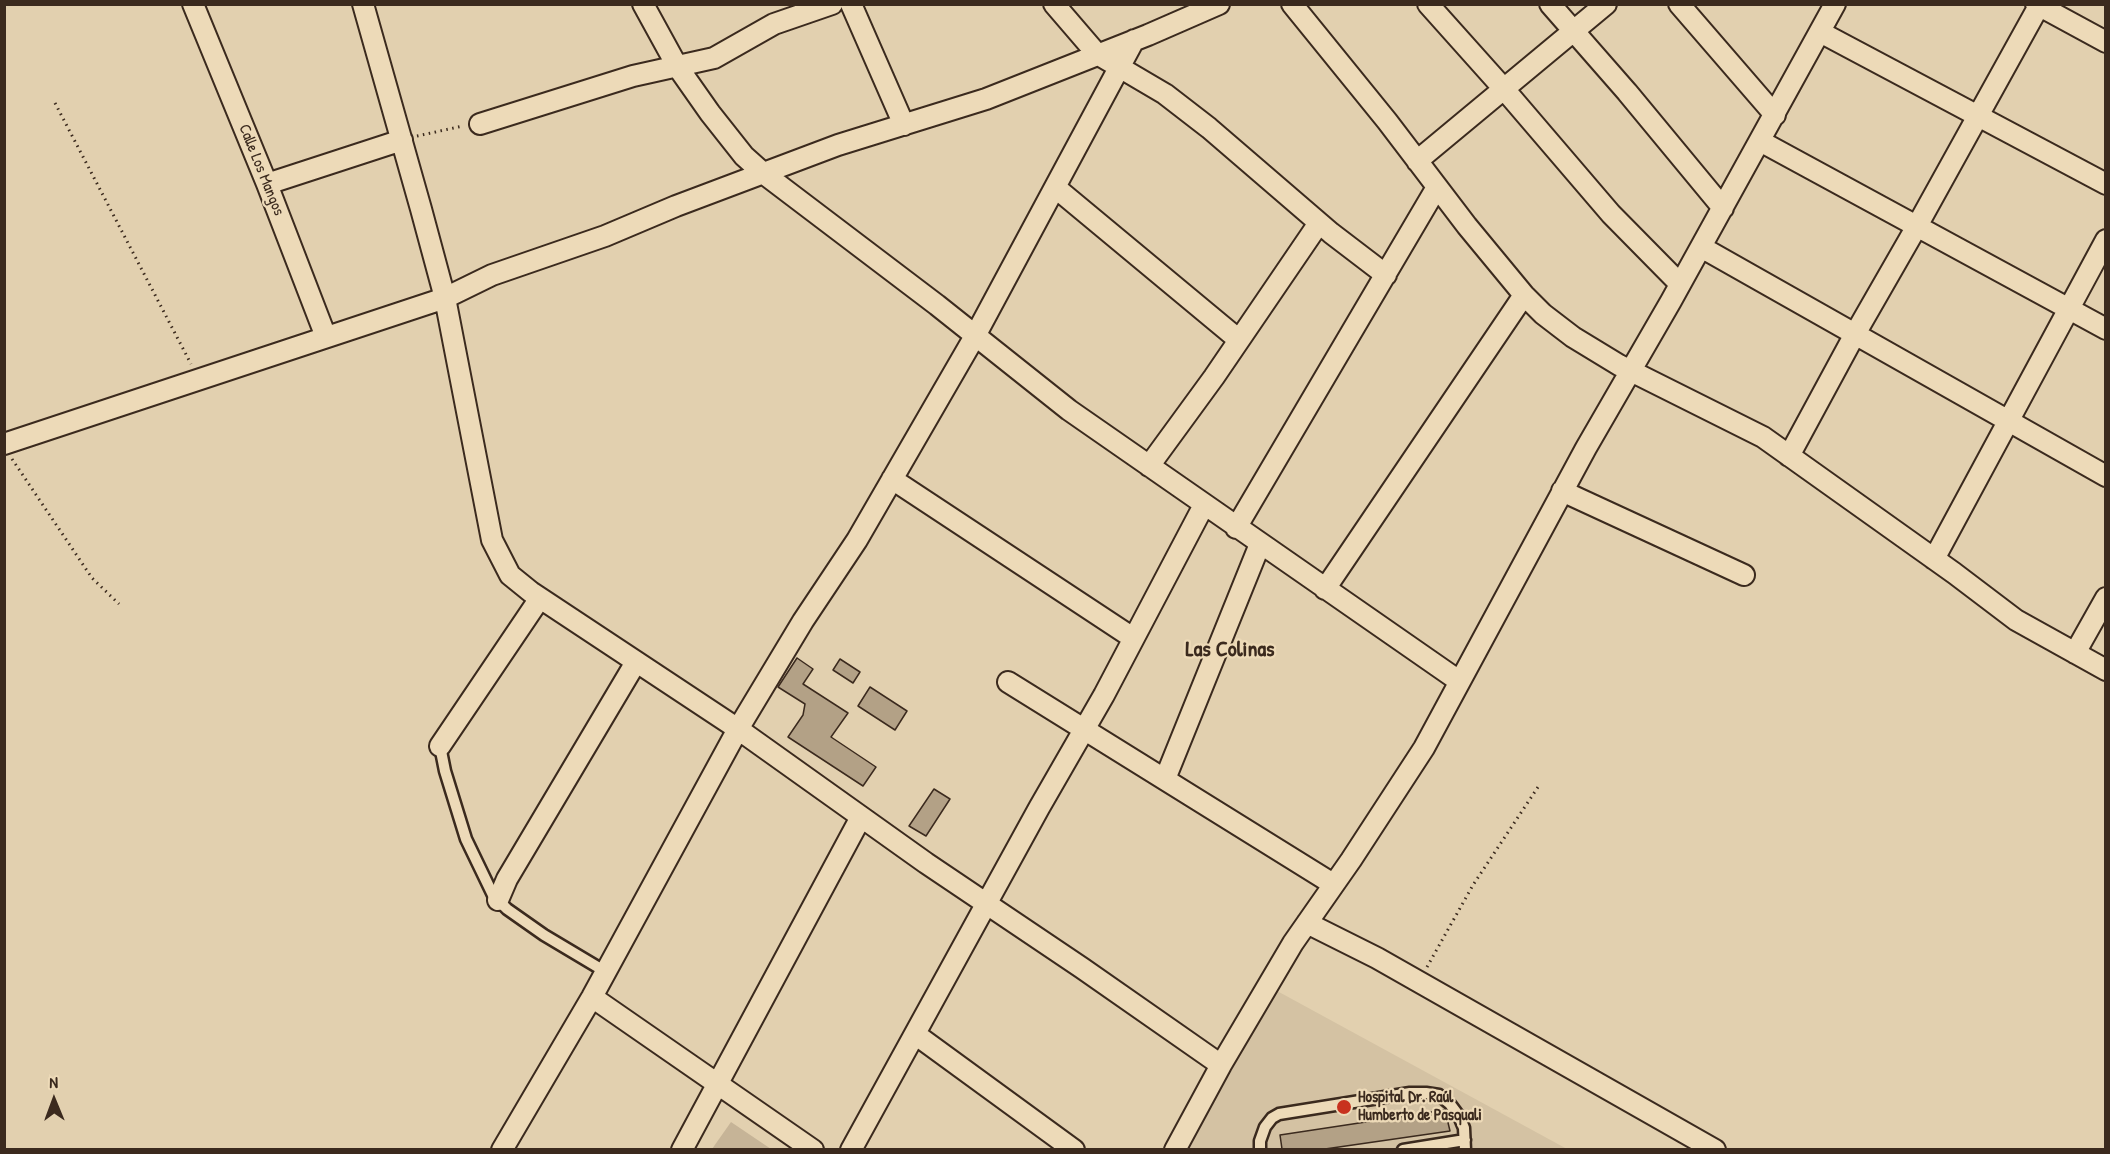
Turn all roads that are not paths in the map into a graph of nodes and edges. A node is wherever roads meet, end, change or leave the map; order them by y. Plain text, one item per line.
1 (193, 4) edge
2 (363, 4) edge
3 (643, 4) edge
4 (832, 4) edge
5 (851, 4) edge
6 (1054, 4) edge
7 (1219, 4) edge
8 (1292, 4) edge
9 (1428, 4) edge
10 (1550, 4) edge
11 (1606, 4) edge
12 (1679, 4) edge
13 (1834, 4) edge
14 (2038, 5) edge
15 (1574, 32) junction
16 (1820, 32) junction
17 (1134, 40) junction
18 (2106, 42) edge
19 (1097, 54) junction
20 (677, 66) junction
21 (1120, 66) junction
22 (1504, 89) junction
23 (1775, 115) junction
24 (1978, 116) junction
25 (480, 124) road end
26 (904, 125) junction
27 (402, 140) junction
28 (1761, 141) junction
29 (1417, 161) junction
30 (763, 173) junction
31 (267, 184) junction
32 (2106, 184) edge
33 (1437, 187) junction
34 (1056, 188) junction
35 (1723, 208) junction
36 (1319, 223) junction
37 (1917, 226) junction
38 (2106, 240) edge
39 (1701, 247) junction
40 (1386, 275) junction
41 (1680, 284) junction
42 (1524, 295) junction
43 (445, 298) junction
44 (2068, 308) junction
45 (2106, 329) edge
46 (1855, 334) junction
47 (975, 336) junction
48 (326, 337) junction
49 (1239, 340) junction
50 (1630, 371) junction
51 (2008, 421) junction
52 (7, 450) edge
53 (1789, 456) junction
54 (1149, 466) junction
55 (2106, 476) edge
56 (892, 479) junction
57 (1562, 491) junction
58 (1204, 505) junction
59 (1236, 528) junction
60 (1260, 544) junction
61 (1934, 559) junction
62 (1744, 575) dead end
63 (1325, 589) junction
64 (540, 598) junction
65 (2106, 598) edge
66 (1133, 638) junction
67 (2075, 653) junction
68 (636, 662) junction
69 (2106, 670) edge
70 (1459, 681) junction
71 (1008, 682) dead end
72 (738, 729) junction
73 (1085, 729) junction
74 (440, 746) joint
75 (1165, 779) junction
76 (861, 817) junction
77 (1333, 884) junction
78 (498, 900) junction
79 (987, 904) junction
80 (1306, 923) junction
81 (606, 972) junction
82 (592, 997) junction
83 (915, 1034) junction
84 (1221, 1065) junction
85 (719, 1083) junction
86 (1465, 1145) edge
87 (502, 1149) edge
88 (682, 1149) edge
89 (813, 1149) edge
90 (851, 1149) edge
91 (1074, 1149) edge
92 (1175, 1149) edge
93 (1260, 1149) edge
94 (1403, 1149) edge
95 (1716, 1149) edge

1 - 31 street, Calle Los Mangos
2 - 27 street
3 - 20 street
4 - 20 street
5 - 26 street
6 - 19 street
7 - 17 street
8 - 29 street
9 - 22 street
10 - 15 street
11 - 15 street
12 - 23 street
13 - 16 street
14 - 18 street
14 - 24 street
15 - 22 street
15 - 35 street
16 - 23 street
16 - 24 street
17 - 19 street
17 - 21 street
19 - 21 street
19 - 26 street
20 - 25 street
20 - 30 street
21 - 34 street
21 - 36 street
22 - 29 street
22 - 41 street
23 - 28 street
24 - 32 street
24 - 37 street
26 - 30 street
27 - 31 street
27 - 43 street
28 - 35 street
28 - 37 street
29 - 33 street
30 - 43 street
30 - 47 street
31 - 48 street, Calle Los Mangos
33 - 40 street
33 - 42 street
34 - 47 street
34 - 49 street
35 - 39 street
36 - 40 street
36 - 49 street
37 - 44 street
37 - 46 street
38 - 44 street
39 - 41 street
39 - 46 street
40 - 59 street
41 - 50 street
42 - 50 street
42 - 63 street
43 - 48 street
43 - 64 street
44 - 45 street
44 - 51 street
46 - 51 street
46 - 53 street
47 - 54 street
47 - 56 street
48 - 52 street
49 - 54 street
50 - 53 street
50 - 57 street
51 - 55 street
51 - 61 street
53 - 61 street
54 - 58 street
56 - 66 street
56 - 72 street
57 - 62 street
57 - 70 street
58 - 59 street
58 - 66 street
59 - 60 street
60 - 63 street
60 - 75 street
61 - 67 street
63 - 70 street
64 - 68 street
64 - 74 street
65 - 67 street
66 - 73 street
67 - 69 street
68 - 72 street
68 - 78 street
70 - 77 street
71 - 73 street
72 - 76 street
72 - 81 street
73 - 75 street
73 - 79 street
74 - 78 lane
75 - 77 street
76 - 79 street
76 - 85 street
77 - 80 street
78 - 81 lane
79 - 83 street
79 - 84 street
80 - 84 street
80 - 95 street
81 - 82 street
82 - 85 street
82 - 87 street
83 - 90 street
83 - 91 street
84 - 92 street
85 - 88 street
85 - 89 street
86 - 93 lane
86 - 94 lane

